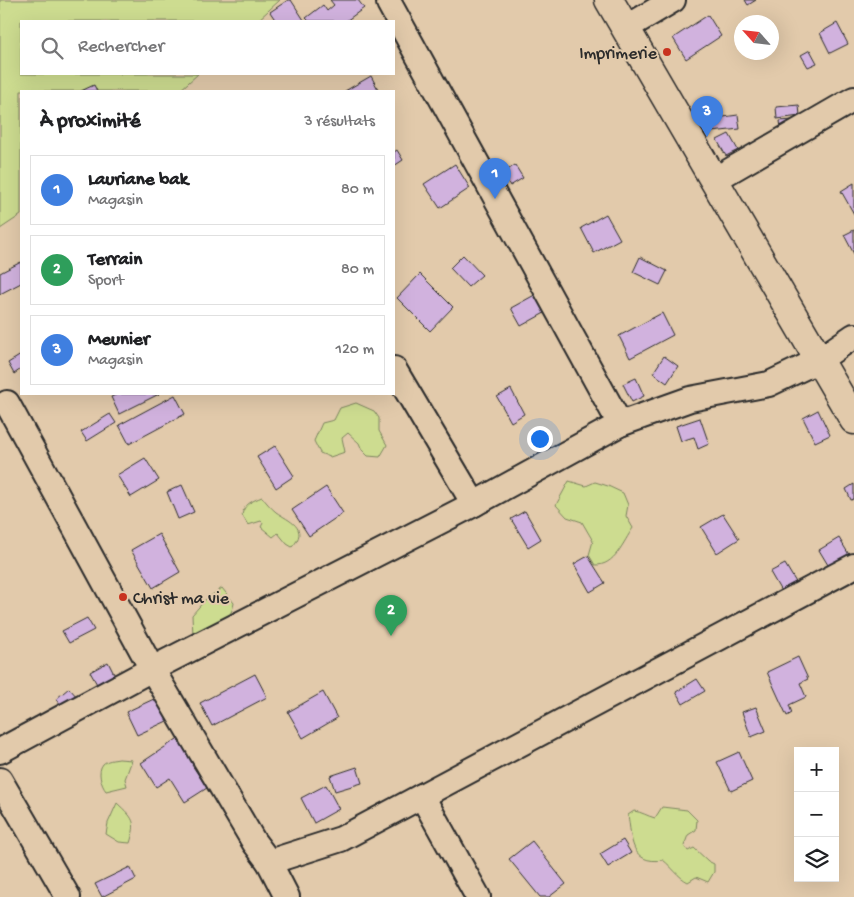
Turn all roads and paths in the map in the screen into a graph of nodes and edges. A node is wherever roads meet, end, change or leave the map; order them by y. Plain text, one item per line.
1 (609, 0) edge
2 (673, 0) edge
3 (388, 2) dead end
4 (626, 28) junction
5 (854, 99) edge
6 (714, 180) junction
7 (854, 336) edge
8 (819, 360) junction
9 (395, 371) edge
10 (7, 403) dead end
11 (854, 420) edge
12 (620, 424) junction
13 (474, 504) junction
14 (854, 566) edge
15 (152, 669) junction
16 (0, 751) edge
17 (0, 780) edge
18 (422, 796) junction
19 (269, 862) junction
20 (68, 897) edge
21 (287, 897) edge
22 (478, 897) edge

1 - 4 street
2 - 4 street
3 - 12 street
4 - 6 street
5 - 6 street
6 - 8 street
7 - 8 street
8 - 11 street
8 - 12 street
9 - 13 street
10 - 15 street
12 - 13 street
13 - 15 street
14 - 18 street
15 - 16 street
15 - 19 street
17 - 20 street
18 - 19 street
18 - 22 street
19 - 21 street

